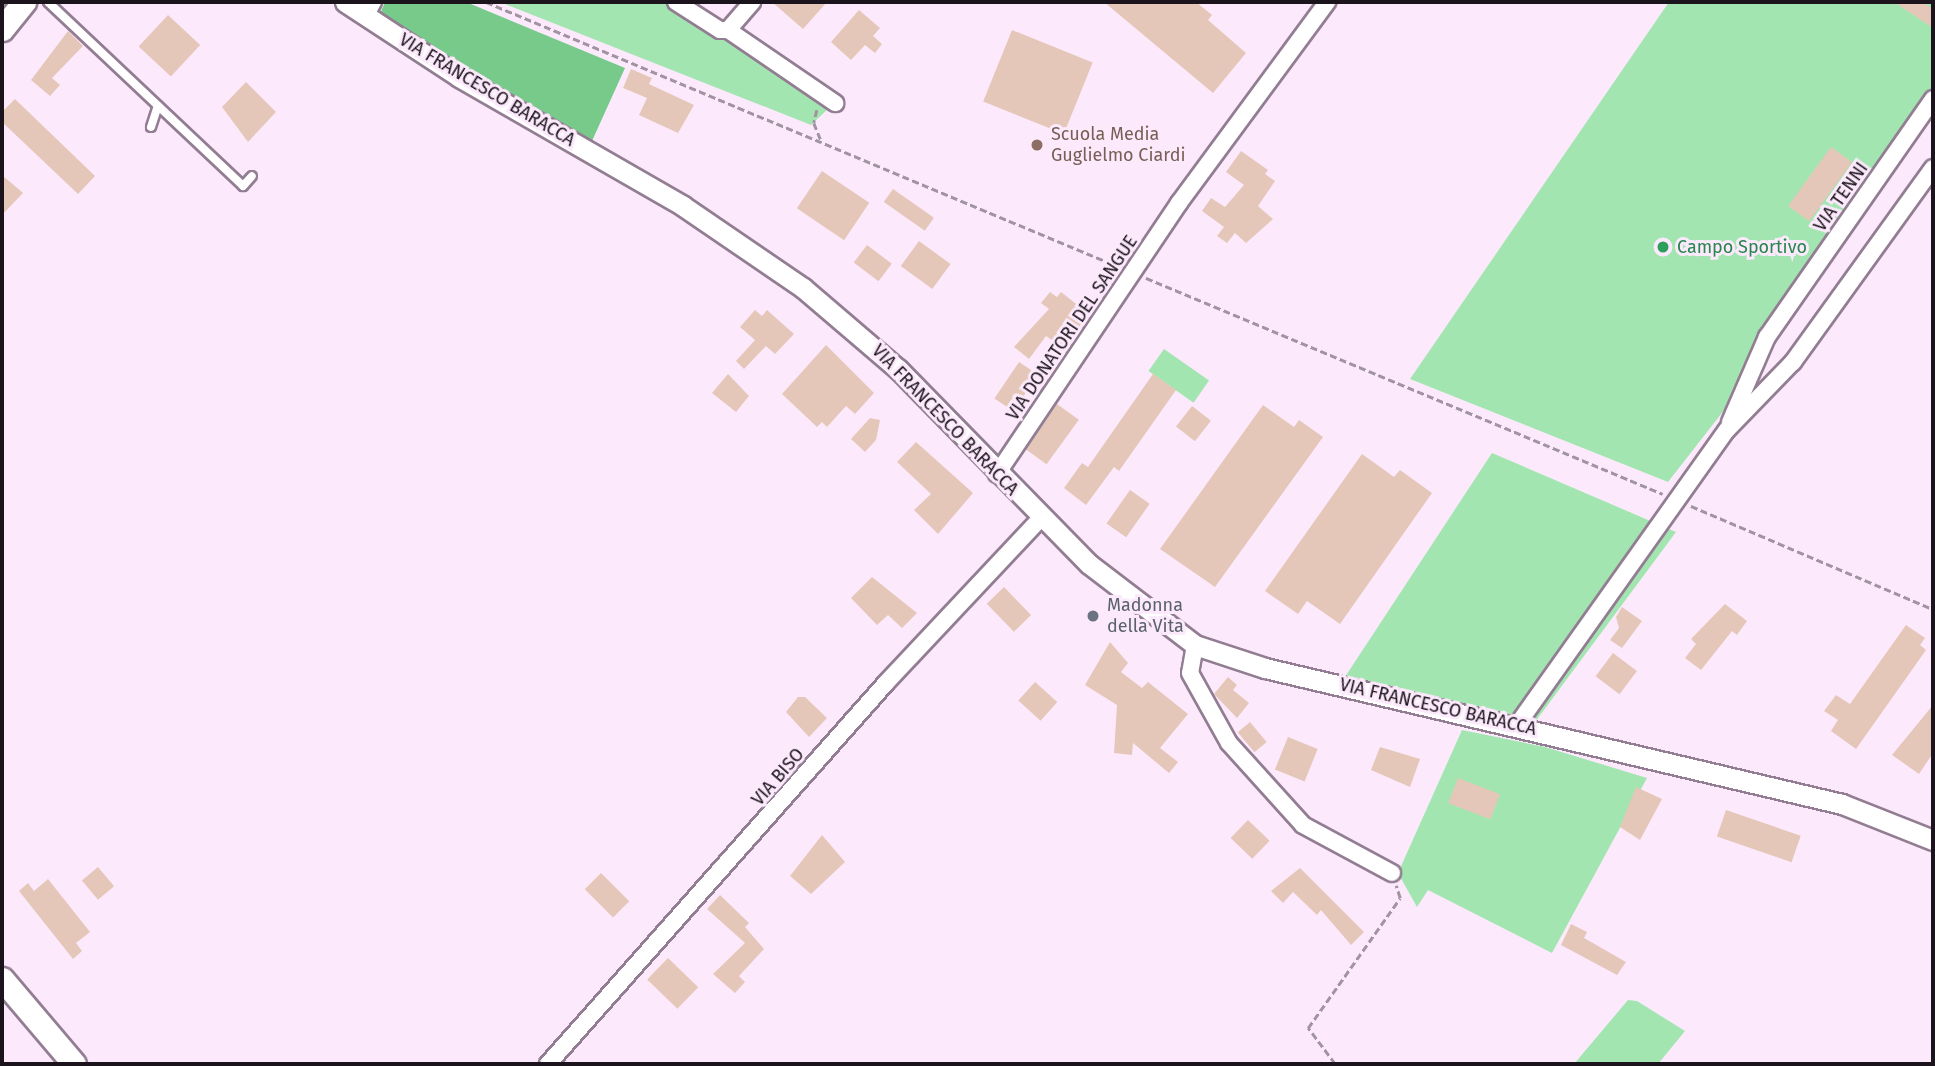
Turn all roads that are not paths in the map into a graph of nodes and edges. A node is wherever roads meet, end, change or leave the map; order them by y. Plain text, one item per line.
1 (24, 2) edge
2 (48, 2) edge
3 (345, 2) edge
4 (676, 2) edge
5 (752, 2) edge
6 (1327, 2) edge
7 (369, 9) edge
8 (2, 29) edge
9 (727, 30) junction
10 (1933, 99) edge
11 (835, 103) dead end
12 (158, 106) junction
13 (151, 127) dead end
14 (1933, 168) edge
15 (252, 176) dead end
16 (1756, 363) junction
17 (1777, 379) junction
18 (1727, 430) junction
19 (997, 474) junction
20 (1041, 518) junction
21 (1195, 645) junction
22 (1517, 725) junction
23 (1933, 840) edge
24 (1392, 873) road end
25 (2, 979) edge
26 (74, 1064) edge
27 (548, 1064) edge

1 - 8 main road
2 - 12 lane
3 - 7 street, VIA FRANCESCO BARACCA
4 - 9 street
5 - 9 street
6 - 19 street, VIA DONATORI DEL SANGUE
7 - 19 street, VIA FRANCESCO BARACCA
9 - 11 street
10 - 16 street, VIA TENNI
12 - 13 lane
12 - 15 lane
14 - 17 street, VIA TENNI
16 - 17 street
16 - 18 street, VIA TENNI
17 - 18 street, VIA TENNI
18 - 22 street, VIA TENNI
19 - 20 street, VIA FRANCESCO BARACCA
20 - 21 street, VIA FRANCESCO BARACCA
20 - 27 street, VIA BISO
21 - 22 street, VIA FRANCESCO BARACCA
21 - 24 street
22 - 23 street, VIA FRANCESCO BARACCA
25 - 26 main road

